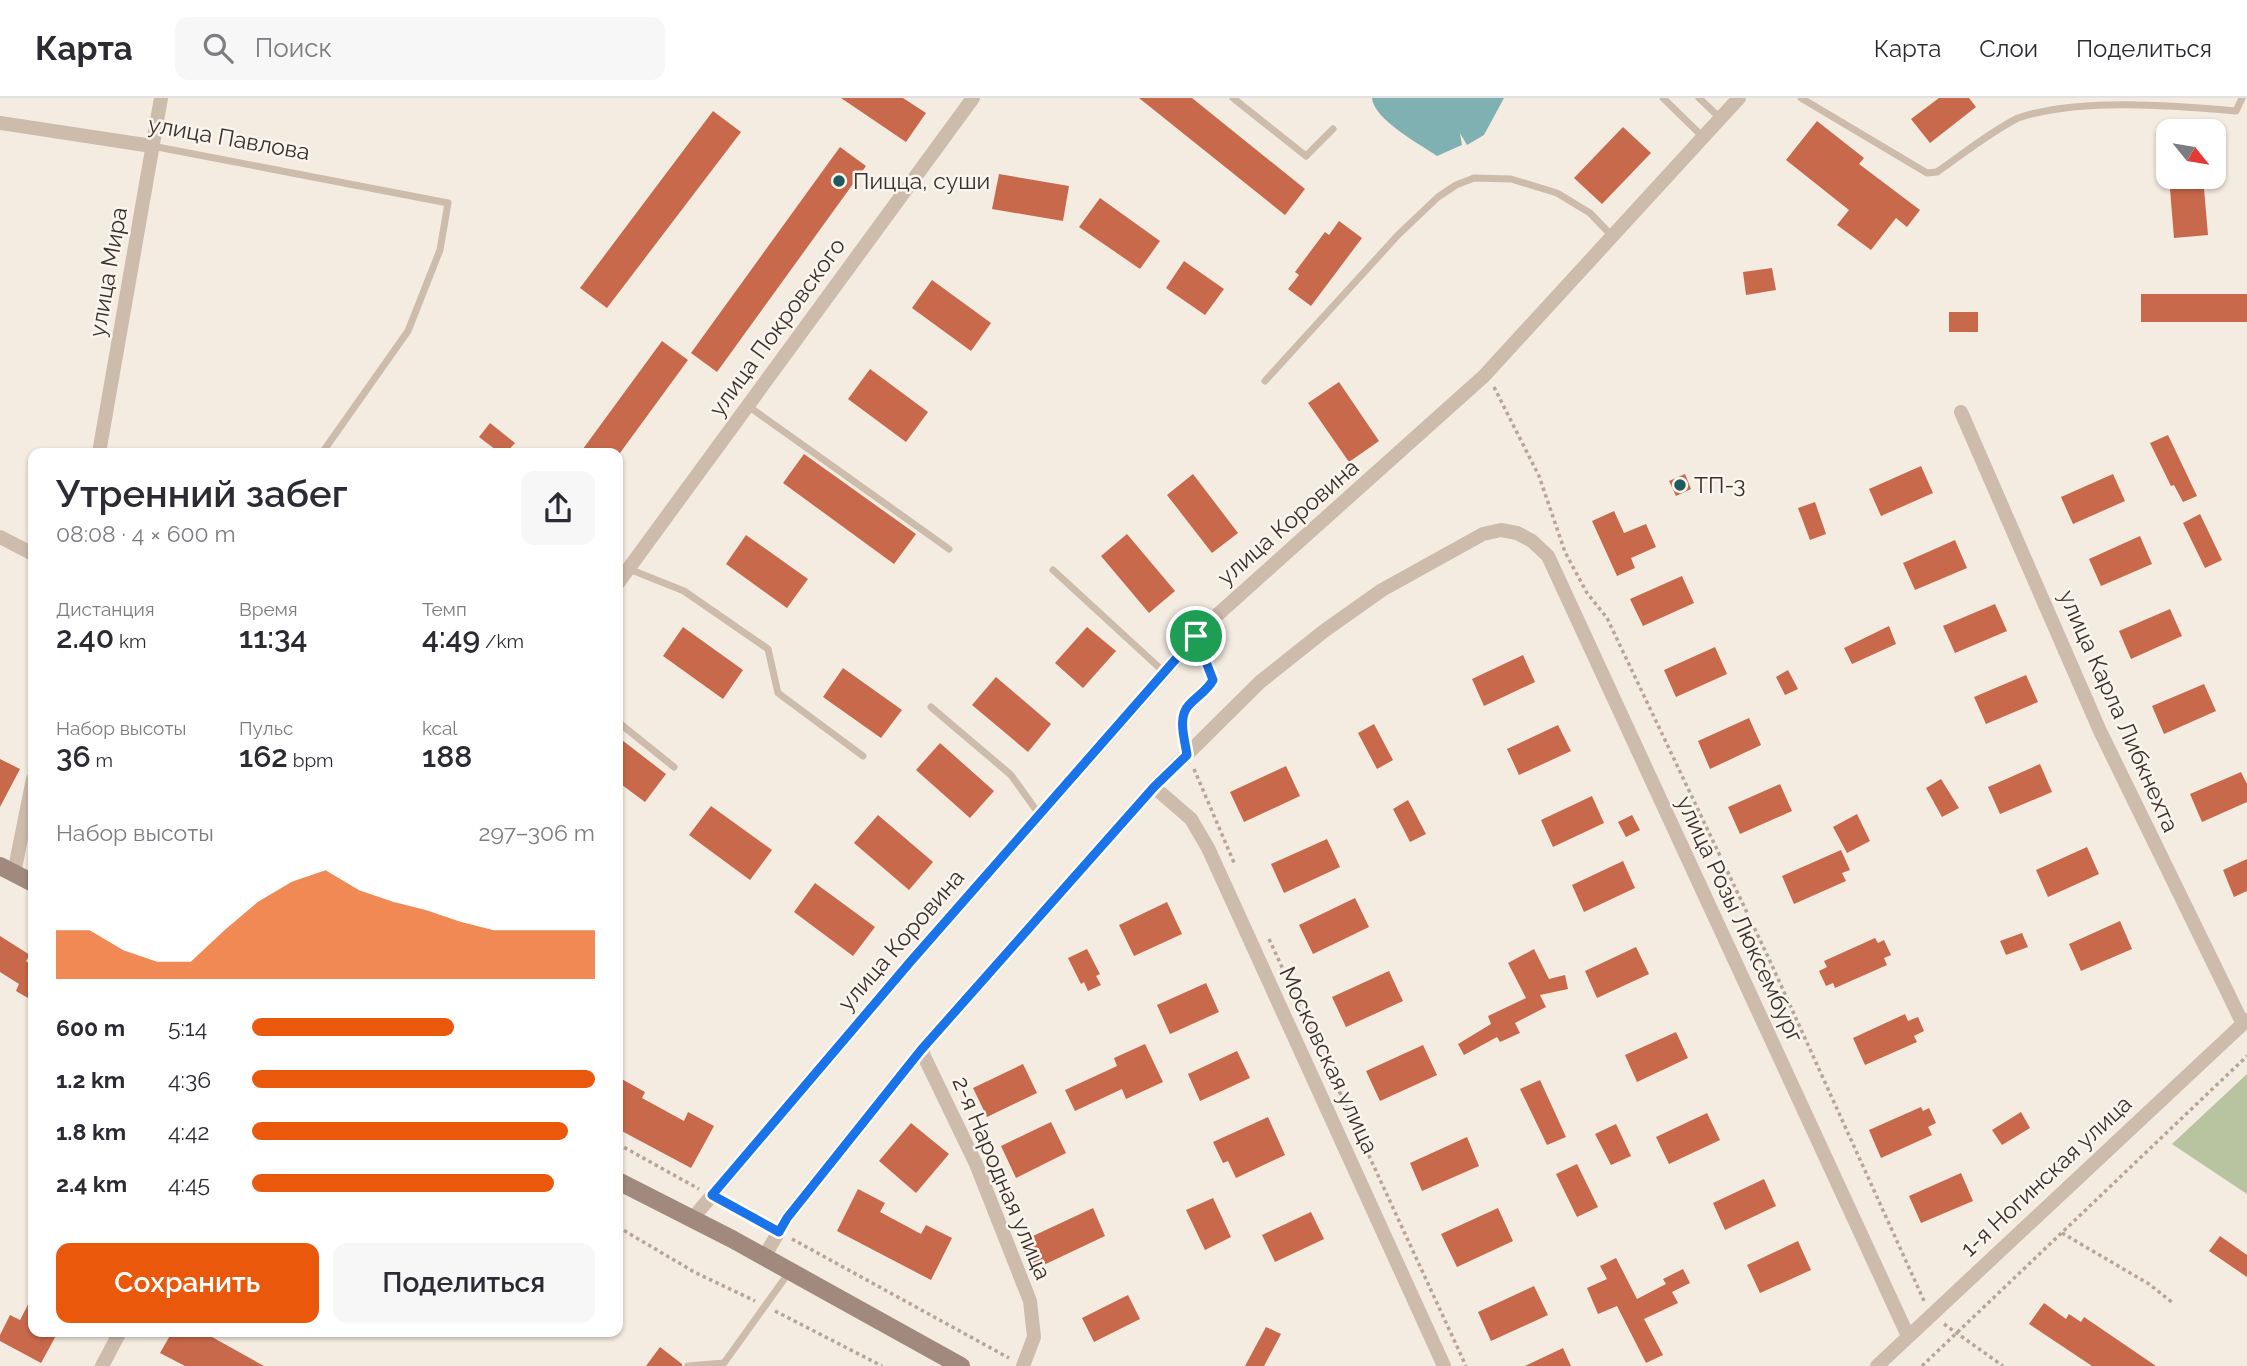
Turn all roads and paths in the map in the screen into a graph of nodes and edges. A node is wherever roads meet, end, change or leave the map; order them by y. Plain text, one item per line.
1 (161, 98) edge
2 (973, 98) edge
3 (1233, 98) edge
4 (1663, 98) edge
5 (1699, 98) edge
6 (1740, 98) edge
7 (1801, 98) edge
8 (2242, 98) edge
9 (1720, 118) junction
10 (0, 122) edge
11 (1333, 129) dead end
12 (1704, 138) junction
13 (152, 146) junction
14 (1612, 237) junction
15 (1487, 372) junction
16 (1265, 381) dead end
17 (747, 405) junction
18 (1961, 412) dead end
19 (100, 448) edge
20 (326, 448) edge
21 (0, 537) edge
22 (949, 549) dead end
23 (28, 551) edge
24 (628, 569) junction
25 (1053, 569) dead end
26 (623, 576) edge
27 (1196, 636) junction
28 (1164, 672) junction
29 (931, 707) dead end
30 (623, 726) edge
31 (1187, 755) junction
32 (863, 756) dead end
33 (674, 767) dead end
34 (1154, 787) junction
35 (28, 796) edge
36 (1039, 815) junction
37 (7, 870) edge
38 (1240, 876) dead end
39 (28, 880) edge
40 (1268, 937) dead end
41 (2246, 1024) edge
42 (921, 1050) junction
43 (2247, 1056) edge
44 (623, 1147) edge
45 (623, 1184) edge
46 (712, 1195) junction
47 (692, 1219) junction
48 (623, 1230) edge
49 (779, 1232) junction
50 (2063, 1233) junction
51 (764, 1257) junction
52 (791, 1270) junction
53 (2173, 1303) dead end
54 (765, 1306) junction
55 (1931, 1314) junction
56 (1956, 1333) junction
57 (1908, 1336) junction
58 (117, 1337) edge
59 (102, 1366) edge
60 (688, 1366) edge
61 (882, 1366) edge
62 (961, 1366) edge
63 (1023, 1366) edge
64 (1444, 1366) edge
65 (1466, 1366) edge
66 (1877, 1366) edge
67 (1922, 1366) edge
68 (2003, 1366) edge

1 - 13 street, улица Мира
2 - 17 street, улица Покровского
3 - 11 lane
4 - 12 lane
5 - 9 lane
6 - 9 street, улица Коровина
7 - 8 lane
9 - 12 street, улица Коровина
10 - 13 street, улица Павлова
12 - 14 street, улица Коровина
13 - 19 street, улица Мира
13 - 20 lane, улица Павлова
14 - 15 street, улица Коровина
14 - 16 lane
15 - 27 street, улица Коровина
15 - 55 path
17 - 22 lane
17 - 24 street, улица Покровского
18 - 41 street, улица Карла Либкнехта
21 - 23 street
24 - 26 street, улица Покровского
24 - 32 lane
25 - 28 lane
27 - 28 street, улица Коровина
27 - 31 path
28 - 36 street, улица Коровина
29 - 36 lane
30 - 33 lane
31 - 34 street
31 - 38 path
31 - 57 street, улица Розы Люксембург
34 - 42 street
34 - 64 street, Московская улица
35 - 37 street
36 - 46 street, улица Коровина
37 - 39 street
40 - 65 path
41 - 55 street, 1-я Ногинская улица
42 - 49 street
42 - 63 street, 2-я Народная улица
43 - 50 path
44 - 46 path
45 - 47 street
46 - 47 street, улица Коровина
46 - 49 path
47 - 51 street
48 - 54 path
49 - 51 street
49 - 63 path
50 - 53 path
50 - 56 path
51 - 52 street
52 - 54 lane
52 - 62 street
54 - 60 lane
54 - 61 path
55 - 56 path
55 - 57 street, 1-я Ногинская улица
56 - 67 path
56 - 68 path
57 - 66 street, 1-я Ногинская улица
58 - 59 street

